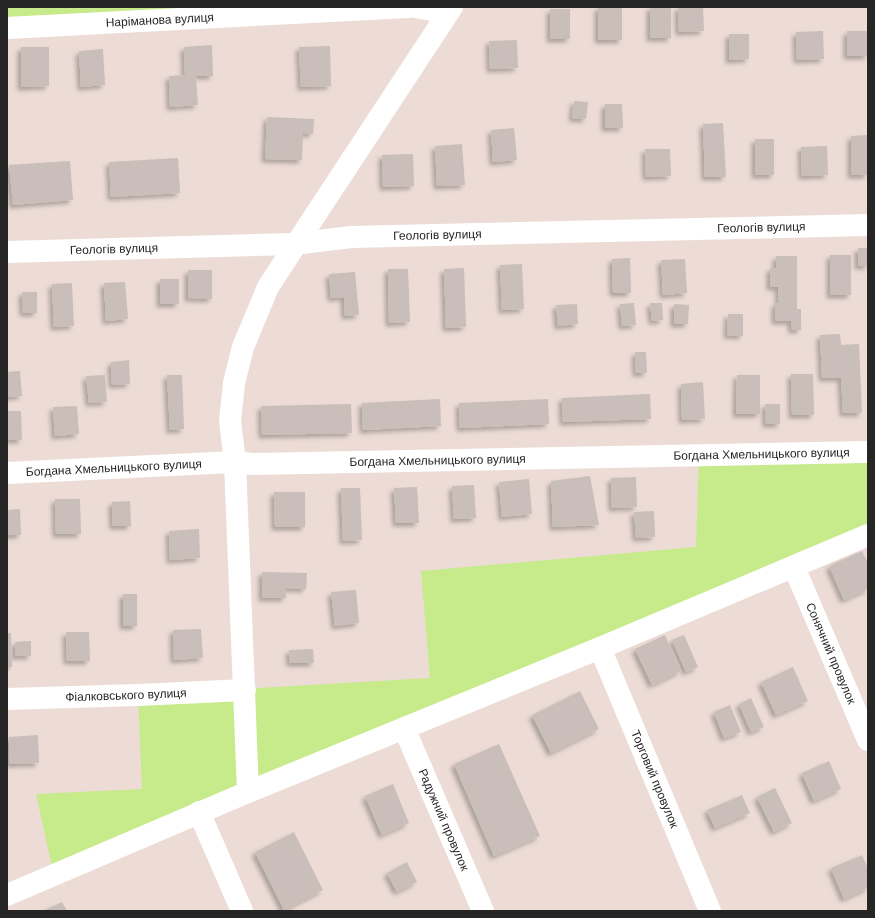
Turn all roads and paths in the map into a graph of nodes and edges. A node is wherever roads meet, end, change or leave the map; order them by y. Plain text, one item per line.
1 (408, 7) edge
2 (415, 7) edge
3 (450, 10) edge
4 (7, 28) edge
5 (868, 225) edge
6 (294, 244) junction
7 (7, 252) edge
8 (868, 452) edge
9 (235, 462) junction
10 (7, 473) edge
11 (868, 535) edge
12 (794, 567) junction
13 (600, 648) junction
14 (245, 690) junction
15 (7, 699) edge
16 (404, 728) junction
17 (868, 740) edge
18 (248, 792) junction
19 (200, 812) junction
20 (7, 895) edge
21 (242, 911) edge
22 (483, 911) edge
23 (710, 911) edge

1 - 4 street, Наріманова вулиця
2 - 3 street
3 - 6 street
5 - 6 street, Геологів вулиця
6 - 7 street, Геологів вулиця
6 - 9 street
8 - 9 street, Богдана Хмельницького вулиця
9 - 10 street, Богдана Хмельницького вулиця
9 - 14 street
11 - 12 street
12 - 13 street
12 - 17 street, Сонячний провулок
13 - 16 street
13 - 23 street, Торговий провулок
14 - 15 street, Фіалковського вулиця
14 - 18 street
16 - 18 street
16 - 22 street, Радужний провулок
18 - 19 street
19 - 20 street
19 - 21 street

